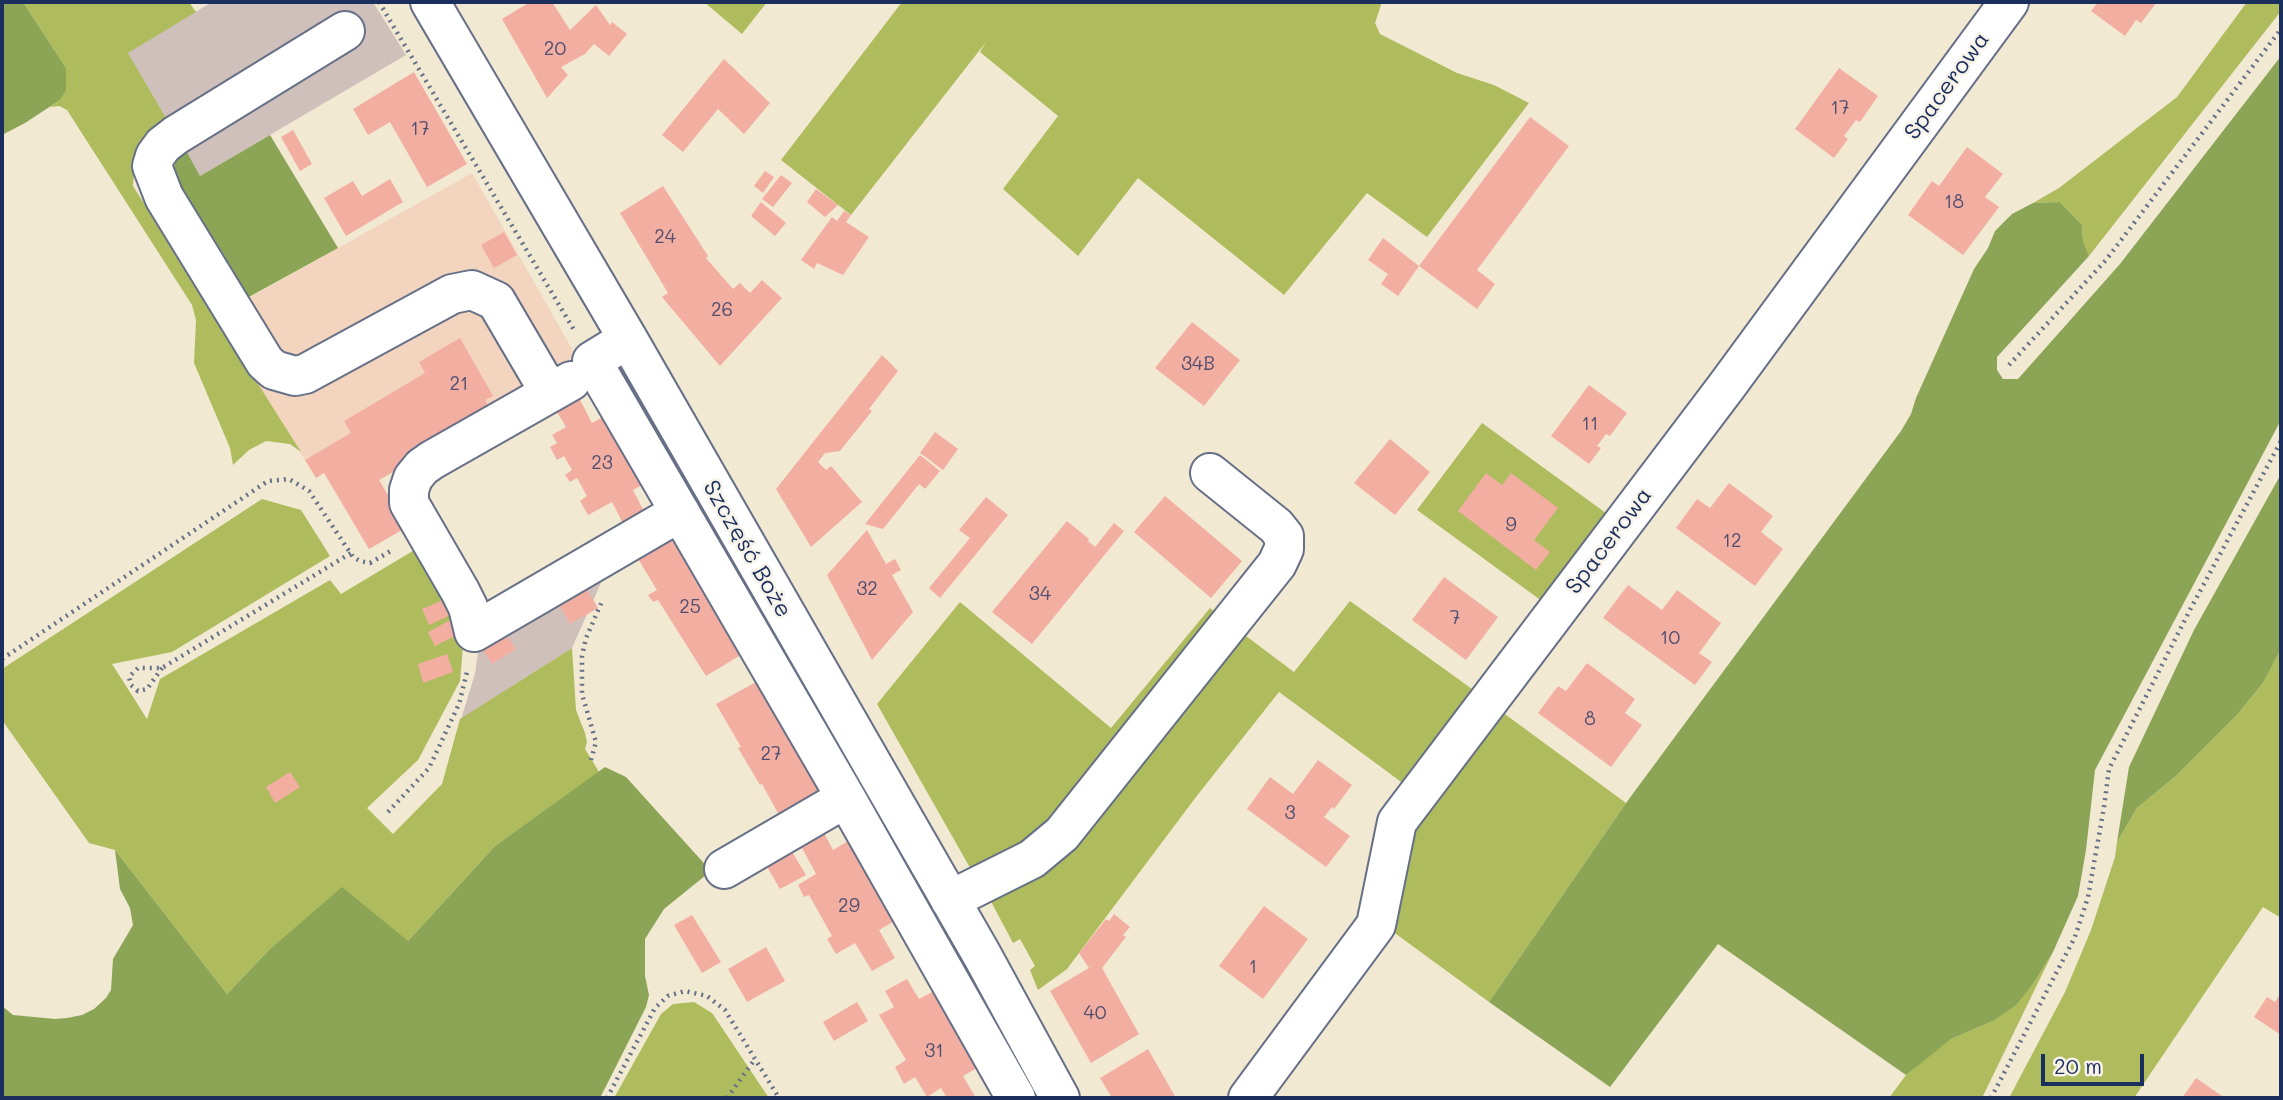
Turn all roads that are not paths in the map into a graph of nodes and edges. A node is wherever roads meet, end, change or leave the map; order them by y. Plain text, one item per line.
1 (430, 2) edge
2 (2010, 2) edge
3 (345, 31) dead end
4 (628, 339) junction
5 (594, 364) junction
6 (550, 393) junction
7 (1210, 474) dead end
8 (680, 512) junction
9 (846, 798) junction
10 (724, 869) dead end
11 (950, 901) junction
12 (1016, 1098) edge
13 (1060, 1098) edge
14 (1248, 1098) edge

1 - 4 street, Szczęść Boże
2 - 14 street, Spacerowa
3 - 6 street
4 - 5 street
4 - 11 street, Szczęść Boże
5 - 6 street
5 - 8 street
6 - 8 street
7 - 11 street
8 - 9 street
9 - 10 street
9 - 12 street
11 - 13 street, Szczęść Boże

